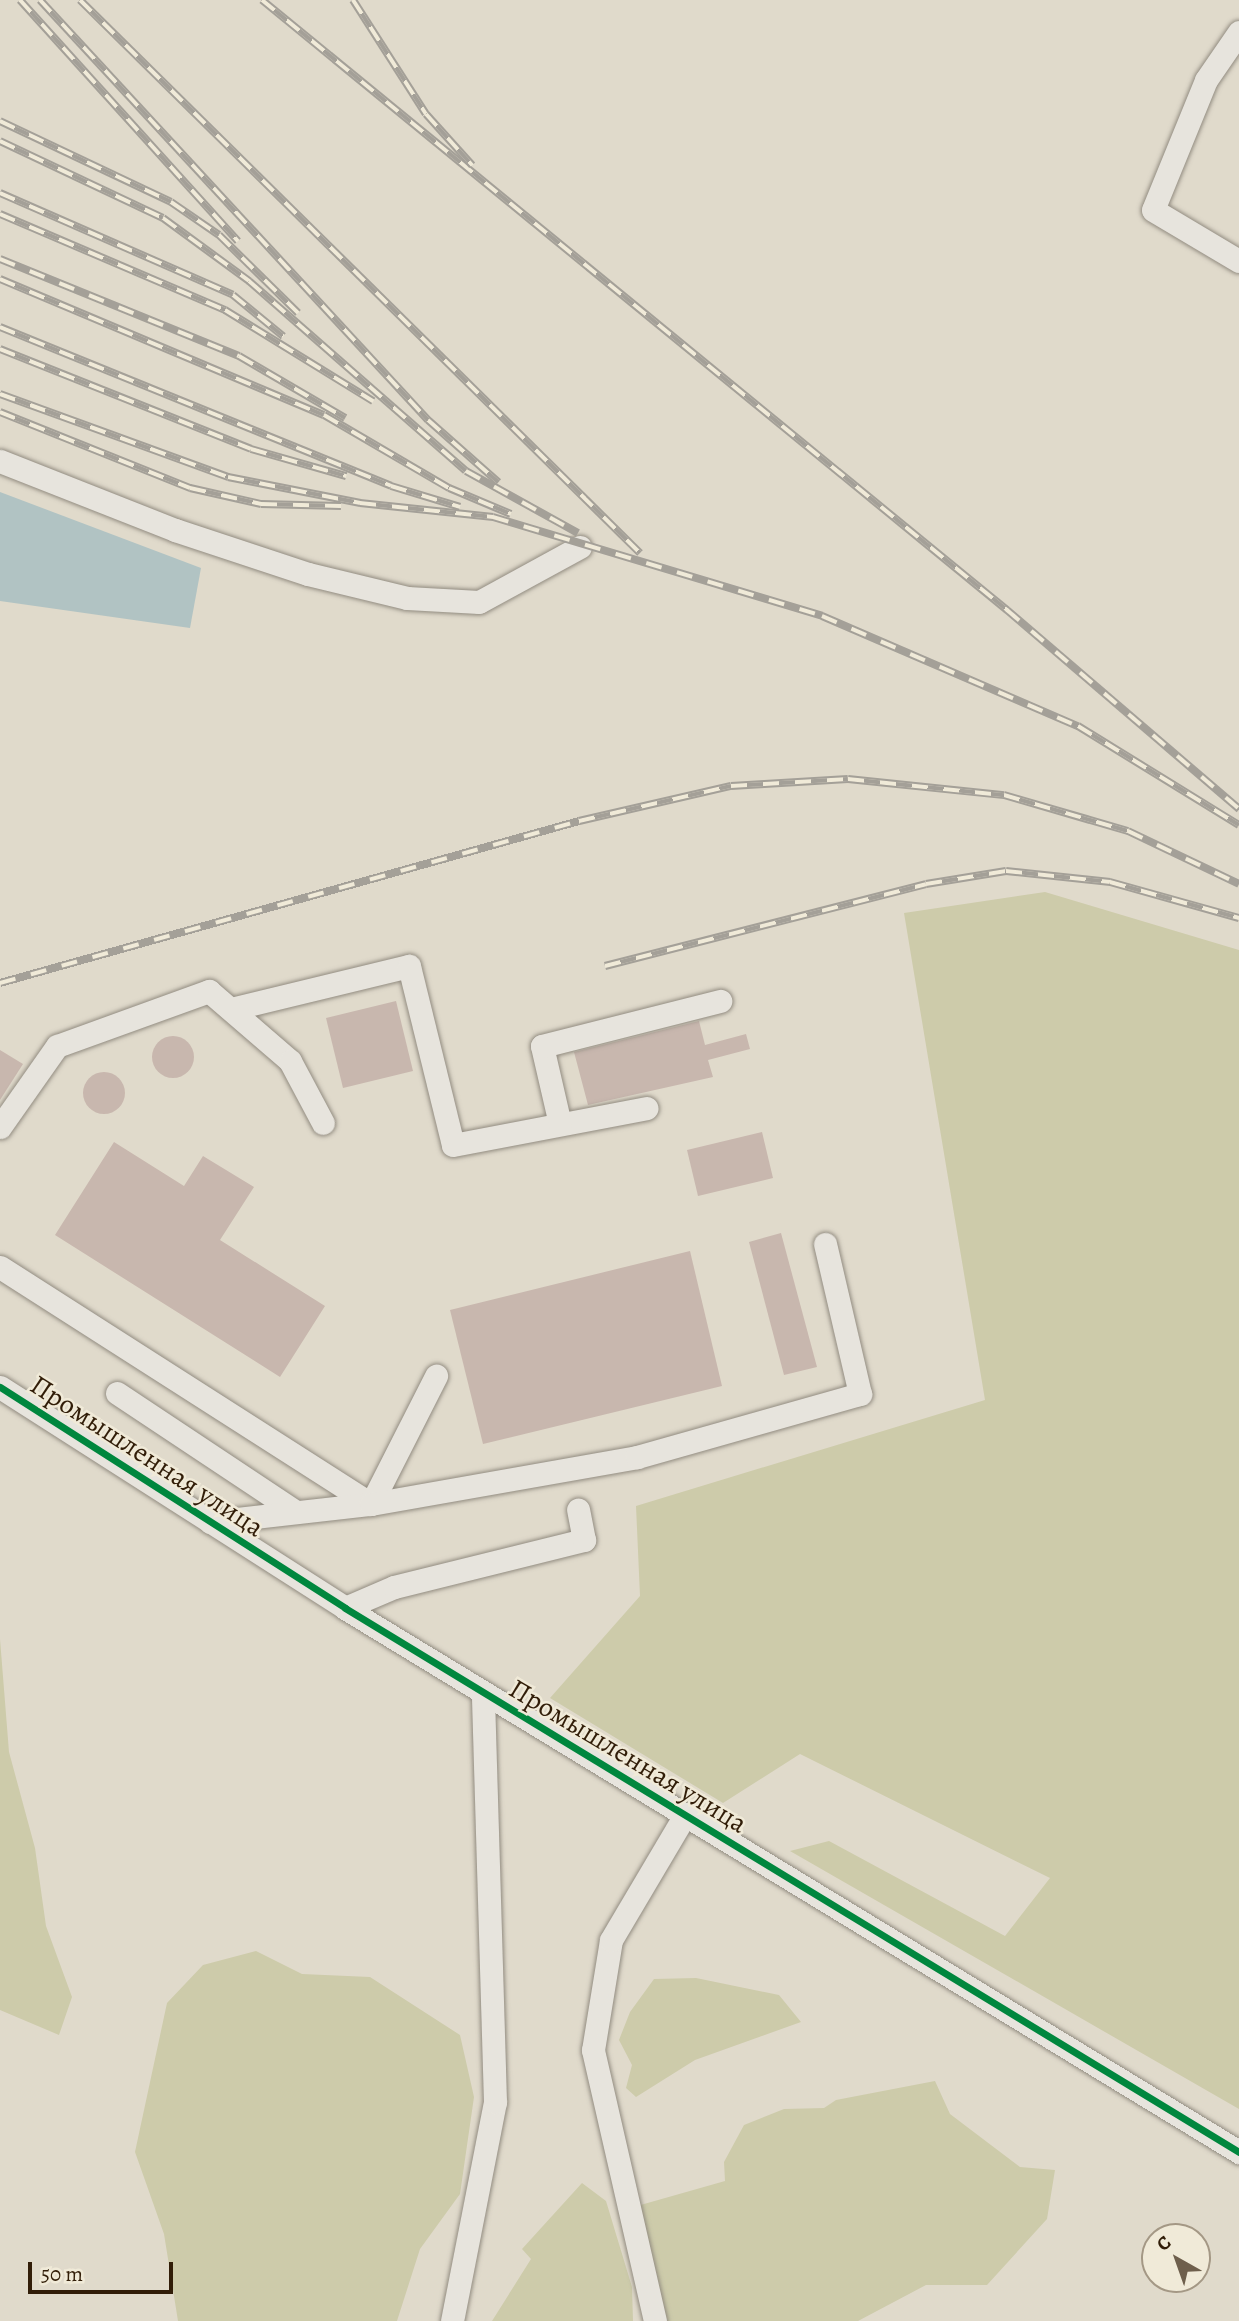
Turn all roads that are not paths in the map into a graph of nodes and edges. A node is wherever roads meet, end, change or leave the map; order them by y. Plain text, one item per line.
1 (1239, 32) edge
2 (1239, 261) edge
3 (0, 461) edge
4 (580, 547) dead end
5 (720, 1000) dead end
6 (231, 1010) junction
7 (647, 1108) dead end
8 (323, 1123) dead end
9 (559, 1124) junction
10 (0, 1127) edge
11 (824, 1244) dead end
12 (0, 1267) edge
13 (436, 1376) dead end
14 (0, 1387) edge
15 (117, 1392) dead end
16 (371, 1504) junction
17 (578, 1510) dead end
18 (296, 1512) junction
19 (210, 1522) junction
20 (345, 1608) junction
21 (484, 1693) junction
22 (685, 1815) junction
23 (1239, 2152) edge
24 (452, 2321) edge
25 (655, 2321) edge

1 - 2 street
3 - 4 street
5 - 9 street
6 - 8 street
6 - 9 street
6 - 10 street
7 - 9 street
11 - 16 street
12 - 16 street
13 - 16 street
14 - 19 street, Промышленная улица
15 - 18 street
16 - 18 street
17 - 20 street
18 - 19 street
19 - 20 street, Промышленная улица
20 - 21 street, Промышленная улица
21 - 22 street, Промышленная улица
21 - 24 street
22 - 23 street, Промышленная улица
22 - 25 street

